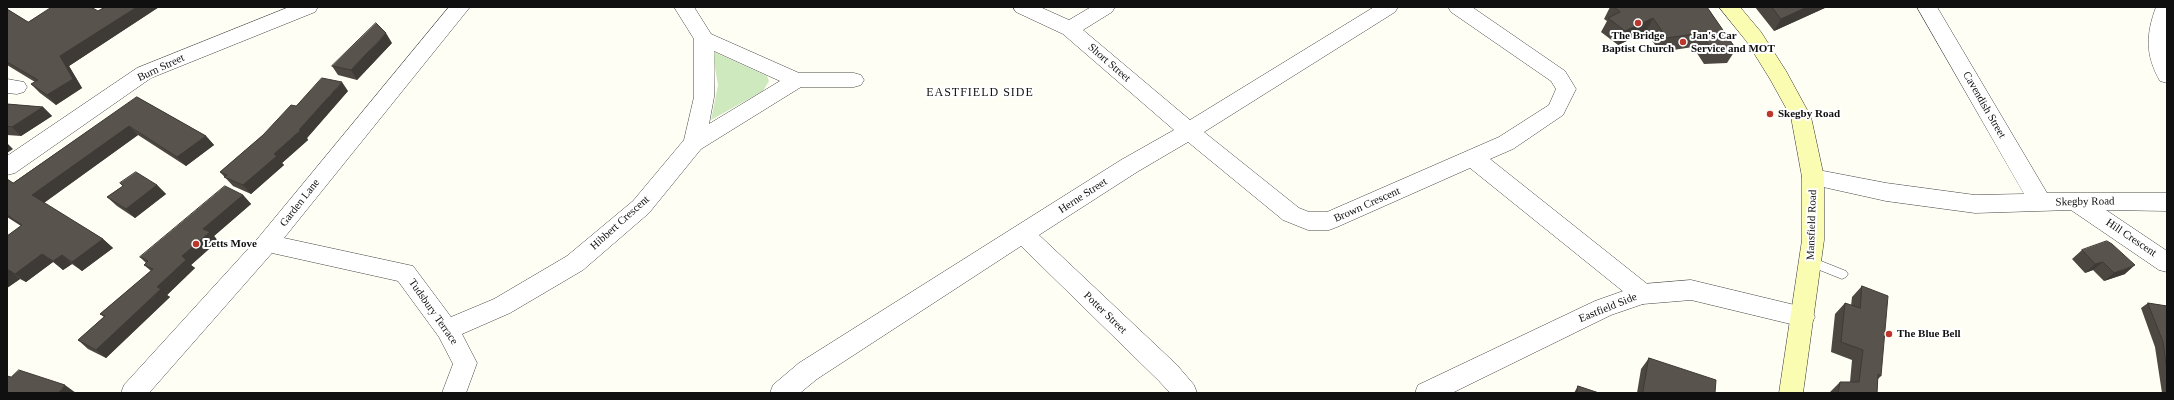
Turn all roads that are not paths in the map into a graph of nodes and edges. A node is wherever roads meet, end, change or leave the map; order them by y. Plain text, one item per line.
1 (308, 7) edge
2 (460, 7) edge
3 (684, 7) edge
4 (1023, 7) edge
5 (1105, 7) edge
6 (1388, 7) edge
7 (1458, 7) edge
8 (1729, 7) edge
9 (1927, 7) edge
10 (2166, 7) edge
11 (1070, 29) junction
12 (704, 39) junction
13 (2167, 76) edge
14 (797, 80) junction
15 (854, 80) dead end
16 (1189, 131) junction
17 (694, 143) junction
18 (1473, 158) junction
19 (7, 167) edge
20 (1813, 177) junction
21 (2075, 201) junction
22 (2167, 202) edge
23 (2041, 203) junction
24 (1024, 235) junction
25 (267, 243) junction
26 (1811, 262) junction
27 (2167, 263) edge
28 (1842, 274) dead end
29 (1643, 294) junction
30 (1803, 318) junction
31 (448, 330) junction
32 (133, 393) edge
33 (454, 393) edge
34 (782, 393) edge
35 (1185, 393) edge
36 (1427, 393) edge
37 (1791, 393) edge

1 - 19 street, Burn Street
2 - 25 street, Garden Lane
3 - 12 street
4 - 11 street, Short Street
5 - 11 street
6 - 16 street, Herne Street
7 - 18 street, Brown Crescent
8 - 20 main road, Mansfield Road
9 - 23 street, Cavendish Street
10 - 13 street
11 - 16 street, Short Street
12 - 14 street
12 - 17 street, Hibbert Crescent
14 - 15 street
14 - 17 street
16 - 18 street, Brown Crescent
16 - 24 street, Herne Street
17 - 31 street, Hibbert Crescent
18 - 29 street
20 - 23 street, Skegby Road
20 - 26 main road, Mansfield Road
21 - 22 street, Skegby Road
21 - 23 street, Skegby Road
21 - 27 street, Hill Crescent
24 - 34 street, Herne Street
24 - 35 street, Potter Street
25 - 31 street, Tudsbury Terrace
25 - 32 street, Garden Lane
26 - 28 lane
26 - 30 main road, Mansfield Road
29 - 30 street, Eastfield Side
29 - 36 street, Eastfield Side
30 - 37 main road, Mansfield Road
31 - 33 street, Tudsbury Terrace

